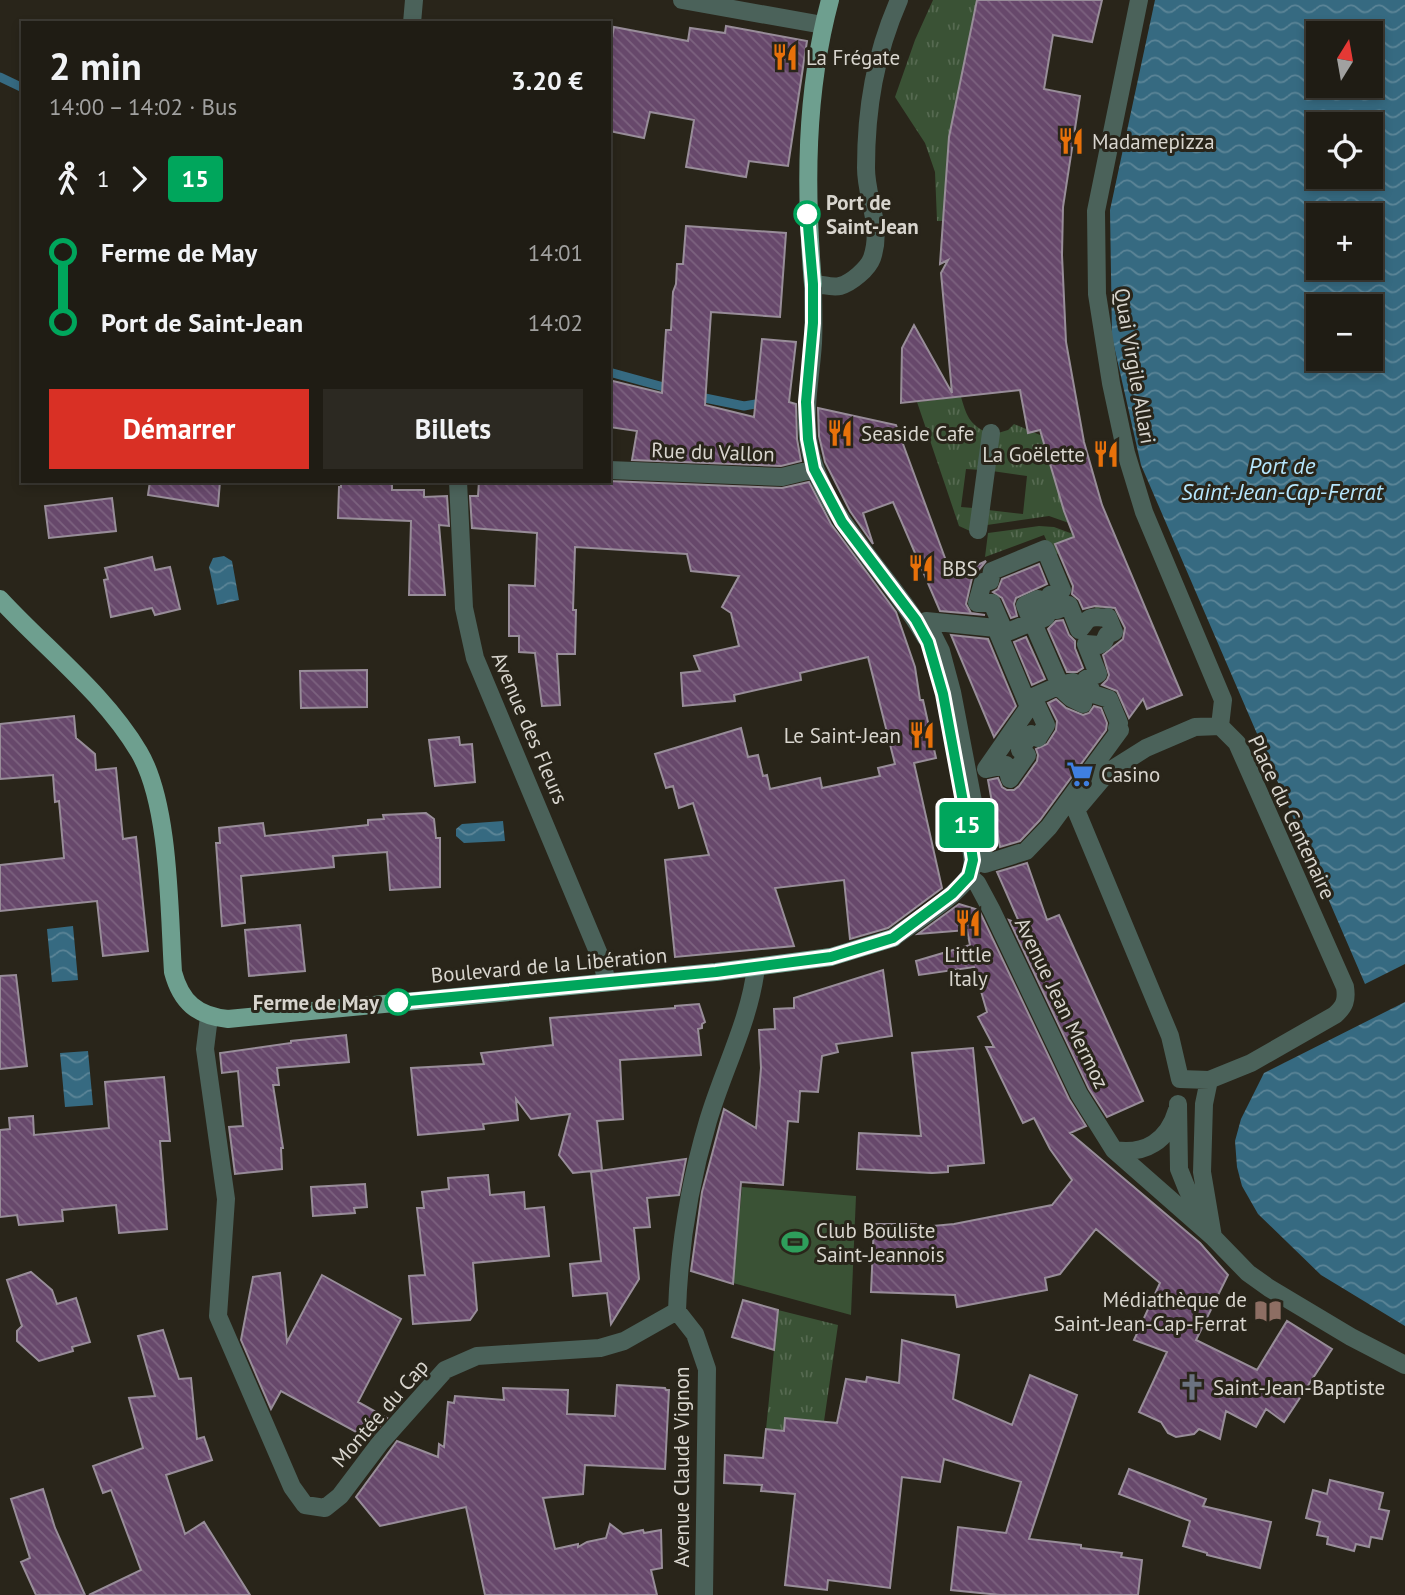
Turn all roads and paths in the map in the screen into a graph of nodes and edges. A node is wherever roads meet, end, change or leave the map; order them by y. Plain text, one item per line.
1 (414, 0) edge
2 (682, 0) edge
3 (830, 0) edge
4 (898, 0) edge
5 (1139, 0) edge
6 (412, 21) edge
7 (823, 25) junction
8 (813, 284) junction
9 (991, 433) dead end
10 (814, 469) junction
11 (611, 470) edge
12 (458, 483) edge
13 (978, 530) dead end
14 (0, 599) edge
15 (1086, 680) joint
16 (1220, 726) junction
17 (969, 876) junction
18 (893, 938) joint
19 (756, 967) junction
20 (607, 982) junction
21 (209, 1017) junction
22 (1180, 1079) junction
23 (1209, 1080) junction
24 (1178, 1104) junction
25 (1114, 1150) junction
26 (1213, 1237) junction
27 (677, 1311) junction
28 (1405, 1365) edge
29 (704, 1595) edge

1 - 6 street
2 - 7 street
3 - 7 main road
4 - 8 street
5 - 16 street, Quai Virgile Allari
7 - 8 main road
8 - 10 street
9 - 13 street
10 - 11 street, Rue du Vallon
10 - 17 street
12 - 20 street, Avenue des Fleurs
14 - 21 main road
15 - 15 street
16 - 22 street, Place du Centenaire
16 - 23 street, Place du Centenaire
17 - 18 street
17 - 25 street, Avenue Jean Mermoz
18 - 19 main road
19 - 20 main road, Boulevard de la Libération
19 - 27 street
20 - 21 main road, Boulevard de la Libération
21 - 27 street, Montée du Cap
22 - 23 street, Place du Centenaire
22 - 24 street, Avenue Jean Mermoz
23 - 26 street
24 - 25 street, Avenue Jean Mermoz
24 - 26 street, Avenue Jean Mermoz
25 - 26 street, Avenue Jean Mermoz
26 - 28 street, Avenue Jean Mermoz
27 - 29 street, Avenue Claude Vignon

